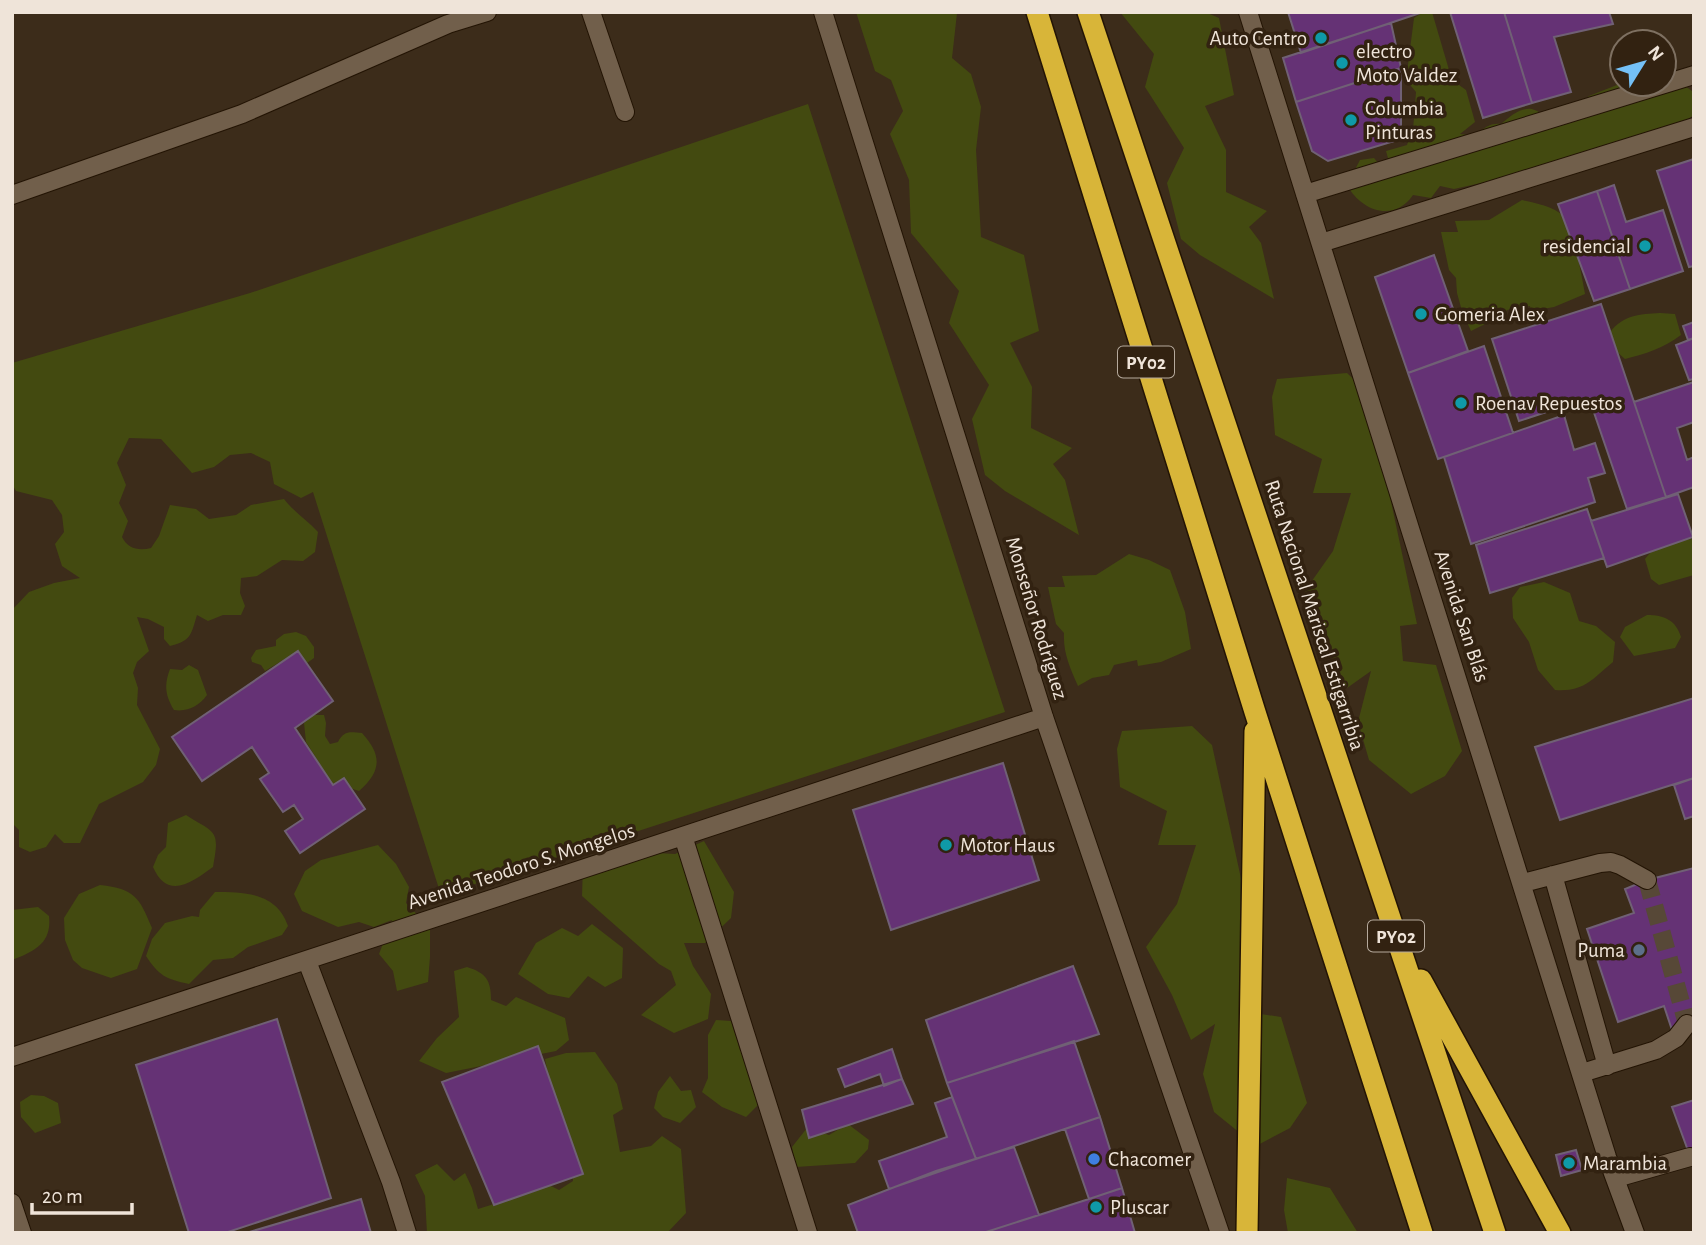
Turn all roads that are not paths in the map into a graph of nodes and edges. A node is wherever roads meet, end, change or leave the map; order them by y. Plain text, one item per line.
1 (487, 12) edge
2 (591, 12) edge
3 (822, 12) edge
4 (1037, 12) edge
5 (1088, 12) edge
6 (1248, 12) edge
7 (1694, 75) edge
8 (625, 112) dead end
9 (1694, 127) edge
10 (1305, 194) junction
11 (12, 195) edge
12 (1321, 243) junction
13 (1255, 712) junction
14 (1044, 717) junction
15 (682, 836) junction
16 (1553, 875) junction
17 (1647, 880) dead end
18 (1523, 883) junction
19 (1394, 930) junction
20 (307, 961) junction
21 (1687, 1024) dead end
22 (12, 1057) edge
23 (1607, 1066) junction
24 (1581, 1073) junction
25 (1690, 1157) dead end
26 (1616, 1178) junction
27 (12, 1203) edge
28 (22, 1233) edge
29 (407, 1233) edge
30 (808, 1233) edge
31 (1220, 1233) edge
32 (1247, 1233) edge
33 (1422, 1233) edge
34 (1495, 1233) edge
35 (1560, 1233) edge
36 (1635, 1233) edge

1 - 11 street
2 - 8 street
3 - 14 street, Monseñor Rodríguez
4 - 13 highway, PY02
5 - 19 highway, Ruta Nacional Mariscal Estigarribia / PY02
6 - 10 street, Avenida San Blás
7 - 10 street
9 - 12 street
10 - 12 street, Avenida San Blás
12 - 18 street, Avenida San Blás
13 - 32 highway
13 - 33 highway, PY02
14 - 15 street, Avenida Teodoro S. Mongelos
14 - 31 street, Monseñor Rodríguez
15 - 20 street, Avenida Teodoro S. Mongelos
15 - 30 street
16 - 17 street
16 - 18 street
16 - 23 street
18 - 24 street, Avenida San Blás
19 - 34 highway, Ruta Nacional Mariscal Estigarribia / PY02
19 - 35 highway
20 - 22 street, Avenida Teodoro S. Mongelos
20 - 29 street
21 - 23 street
23 - 24 street
24 - 26 street, Avenida San Blás
25 - 26 street
26 - 36 street, Avenida San Blás
27 - 28 street

